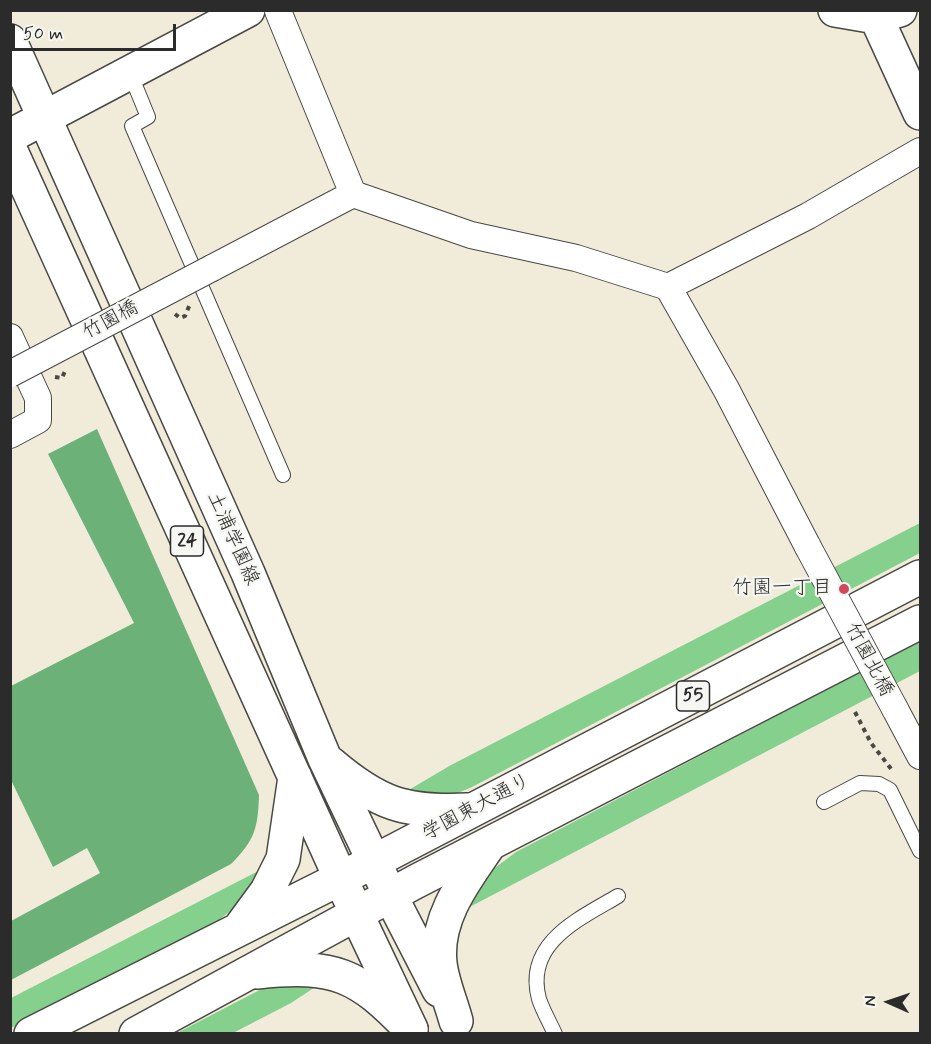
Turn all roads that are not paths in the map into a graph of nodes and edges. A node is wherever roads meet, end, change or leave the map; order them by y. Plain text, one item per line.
1 (835, 10) edge
2 (263, 11) edge
3 (888, 14) edge
4 (10, 41) edge
5 (130, 73) junction
6 (921, 113) edge
7 (45, 118) junction
8 (10, 136) edge
9 (10, 149) edge
10 (921, 151) edge
11 (353, 194) junction
12 (668, 287) junction
13 (10, 337) edge
14 (10, 374) edge
15 (10, 435) edge
16 (284, 475) dead end
17 (921, 577) edge
18 (921, 622) edge
19 (921, 756) edge
20 (325, 759) junction
21 (295, 777) junction
22 (824, 802) dead end
23 (473, 810) junction
24 (489, 845) junction
25 (921, 850) edge
26 (373, 862) junction
27 (340, 879) junction
28 (390, 895) junction
29 (618, 896) dead end
30 (356, 913) junction
31 (239, 929) junction
32 (243, 974) junction
33 (459, 1027) edge
34 (412, 1032) edge
35 (31, 1034) edge
36 (136, 1034) edge
37 (555, 1034) edge

1 - 3 main road
2 - 5 main road
2 - 11 street
3 - 6 main road
4 - 7 main road, 土浦学園線 / 24
5 - 7 main road
5 - 16 lane
7 - 8 main road
7 - 20 main road, 土浦学園線 / 24
9 - 21 main road, 土浦学園線 / 24
10 - 12 street
11 - 12 street
11 - 14 street, 竹園橋, bridge
12 - 19 street, 竹園北橋, bridge
13 - 15 street
17 - 23 main road, 学園東大通り / 55
18 - 24 main road, 学園東大通り / 55
20 - 23 main road
20 - 26 main road, 土浦学園線 / 24
21 - 27 main road, 土浦学園線 / 24
21 - 31 main road
22 - 25 lane
23 - 26 main road, 学園東大通り / 55
24 - 28 main road, 学園東大通り / 55
24 - 33 main road
26 - 27 main road, 学園東大通り
26 - 28 main road, 土浦学園線 / 24
27 - 30 main road, 土浦学園線 / 24
27 - 31 main road, 学園東大通り
28 - 30 main road, 学園東大通り / 55
28 - 33 main road, 土浦学園線
29 - 37 lane
30 - 32 main road, 学園東大通り
30 - 34 main road, 土浦学園線
31 - 35 main road, 学園東大通り
32 - 34 main road
32 - 36 main road, 学園東大通り

